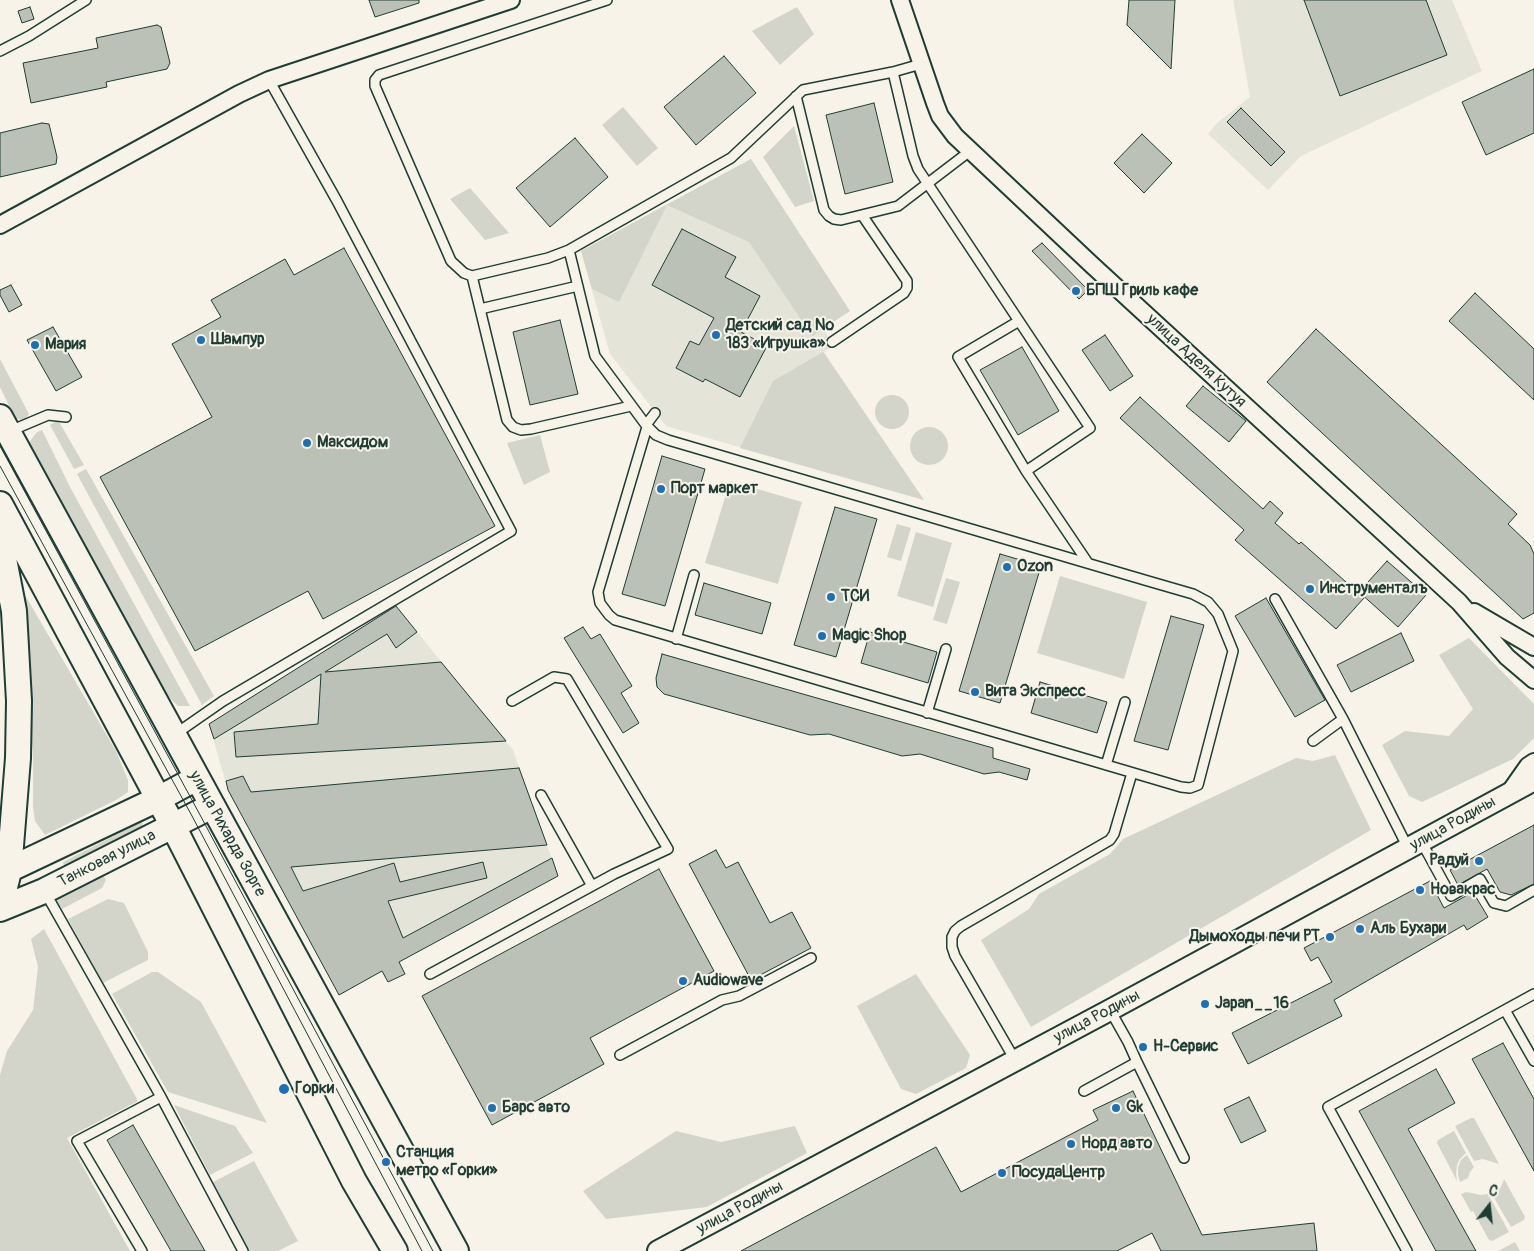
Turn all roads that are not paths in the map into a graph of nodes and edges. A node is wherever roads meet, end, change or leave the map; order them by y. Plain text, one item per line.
1 (86, 0) edge
2 (511, 0) edge
3 (607, 0) edge
4 (900, 0) edge
5 (0, 51) edge
6 (921, 64) junction
7 (892, 72) junction
8 (269, 80) junction
9 (796, 96) junction
10 (970, 151) junction
11 (928, 183) junction
12 (862, 215) junction
13 (0, 225) edge
14 (569, 250) junction
15 (472, 276) junction
16 (578, 286) junction
17 (480, 310) junction
18 (1019, 321) junction
19 (832, 342) dead end
20 (631, 406) junction
21 (655, 413) dead end
22 (66, 417) dead end
23 (4, 424) edge
24 (646, 426) junction
25 (1026, 471) junction
26 (0, 504) edge
27 (0, 538) edge
28 (1088, 563) junction
29 (694, 575) dead end
30 (1275, 599) dead end
31 (1459, 602) junction
32 (676, 639) junction
33 (1534, 647) edge
34 (946, 649) dead end
35 (1534, 680) edge
36 (512, 701) dead end
37 (1125, 702) dead end
38 (927, 713) junction
39 (1343, 719) junction
40 (174, 735) junction
41 (1314, 741) dead end
42 (1534, 762) edge
43 (1106, 765) junction
44 (1132, 773) junction
45 (197, 778) junction
46 (1534, 780) edge
47 (1508, 793) junction
48 (541, 795) dead end
49 (158, 799) junction
50 (212, 806) junction
51 (173, 826) junction
52 (1415, 844) junction
53 (4, 872) edge
54 (592, 886) junction
55 (1534, 890) edge
56 (44, 891) junction
57 (0, 908) edge
58 (811, 958) dead end
59 (430, 974) dead end
60 (1534, 994) edge
61 (1110, 1010) junction
62 (1505, 1010) junction
63 (620, 1055) dead end
64 (1016, 1060) junction
65 (1534, 1061) edge
66 (1137, 1062) junction
67 (1084, 1091) dead end
68 (161, 1096) junction
69 (1184, 1158) dead end
70 (142, 1251) edge
71 (243, 1251) edge
72 (395, 1251) edge
73 (456, 1251) edge
74 (658, 1251) edge
75 (1407, 1251) edge

1 - 5 lane
2 - 8 street
3 - 15 lane
4 - 6 street, улица Аделя Кутуя
6 - 7 lane
6 - 10 street, улица Аделя Кутуя
7 - 9 lane
7 - 11 lane
8 - 13 street
8 - 40 lane
9 - 12 lane
9 - 14 lane
10 - 11 lane
10 - 31 street, улица Аделя Кутуя
11 - 12 lane
11 - 18 lane
12 - 19 lane
14 - 15 lane
14 - 16 lane
15 - 17 lane
16 - 17 lane
16 - 20 lane
17 - 20 lane
18 - 25 lane
18 - 25 lane
20 - 24 lane
21 - 24 lane
22 - 23 lane
23 - 40 main road, улица Рихарда Зорге
24 - 28 lane
24 - 32 lane
25 - 28 lane
26 - 49 main road
27 - 53 main road
28 - 44 lane
29 - 32 lane
30 - 39 lane
31 - 33 street
31 - 35 street
32 - 38 lane
34 - 38 lane
36 - 54 lane
37 - 43 lane
38 - 43 lane
39 - 41 lane
39 - 52 lane
40 - 45 main road, улица Рихарда Зорге
42 - 47 street
43 - 44 lane
44 - 64 lane
45 - 49 main road, Танковая улица
45 - 50 main road, улица Рихарда Зорге
46 - 47 street, улица Родины
47 - 52 street, улица Родины
48 - 54 lane
49 - 51 main road
49 - 53 main road, Танковая улица
50 - 51 main road, Танковая улица
50 - 73 main road, улица Рихарда Зорге
51 - 56 main road, Танковая улица
51 - 72 main road
52 - 55 lane
52 - 61 street, улица Родины
53 - 57 main road
54 - 59 lane
56 - 57 main road, Танковая улица
56 - 68 lane
58 - 63 lane
60 - 62 lane
61 - 64 street, улица Родины
61 - 66 lane
62 - 65 lane
62 - 75 lane
64 - 74 street, улица Родины
66 - 67 lane
66 - 69 lane
68 - 70 lane
68 - 71 lane

